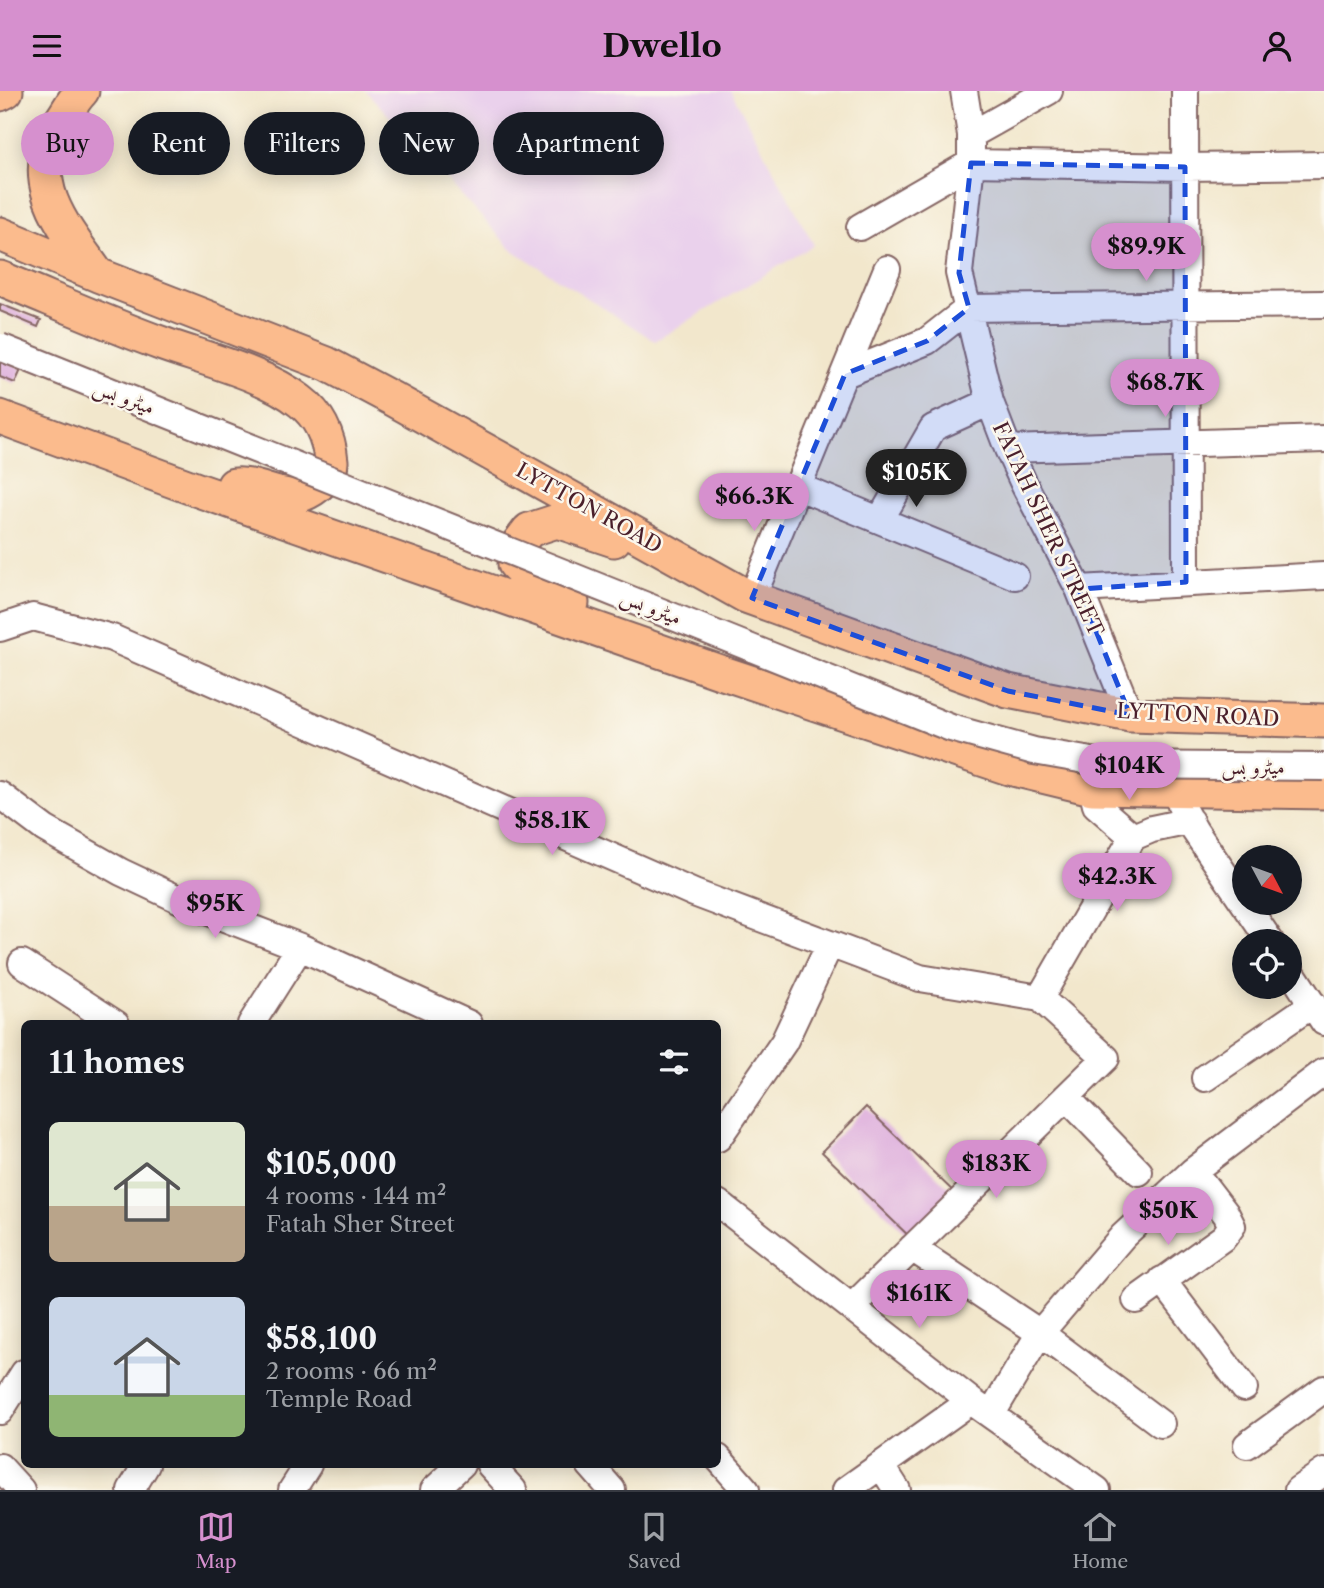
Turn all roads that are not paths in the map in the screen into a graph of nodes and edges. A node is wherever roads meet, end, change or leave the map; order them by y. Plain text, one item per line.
1 (6, 91) edge
2 (82, 91) edge
3 (964, 91) edge
4 (1049, 91) edge
5 (1185, 91) edge
6 (0, 94) edge
7 (971, 135) junction
8 (971, 163) junction
9 (1324, 165) edge
10 (1185, 167) junction
11 (860, 227) dead end
12 (0, 234) edge
13 (887, 269) dead end
14 (98, 275) junction
15 (0, 278) edge
16 (1324, 304) edge
17 (1186, 306) junction
18 (969, 308) junction
19 (0, 347) edge
20 (845, 374) junction
21 (990, 402) junction
22 (0, 417) edge
23 (1324, 439) edge
24 (1186, 441) junction
25 (1008, 449) junction
26 (799, 487) junction
27 (195, 489) junction
28 (880, 520) junction
29 (1015, 576) dead end
30 (1324, 576) edge
31 (1186, 582) junction
32 (1079, 589) junction
33 (749, 597) junction
34 (0, 628) edge
35 (720, 672) junction
36 (1130, 716) junction
37 (1324, 721) edge
38 (1324, 767) edge
39 (1092, 788) junction
40 (1172, 789) junction
41 (1324, 792) edge
42 (0, 795) edge
43 (1189, 821) junction
44 (1133, 837) junction
45 (1262, 929) edge
46 (830, 944) junction
47 (300, 947) junction
48 (22, 963) dead end
49 (1302, 988) edge
50 (1040, 998) junction
51 (1318, 1013) edge
52 (421, 1014) edge
53 (110, 1020) edge
54 (254, 1020) edge
55 (450, 1020) edge
56 (1324, 1072) edge
57 (1205, 1078) dead end
58 (1066, 1097) junction
59 (721, 1134) edge
60 (1193, 1171) junction
61 (1139, 1172) dead end
62 (721, 1205) edge
63 (912, 1248) junction
64 (1162, 1280) junction
65 (1136, 1300) dead end
66 (852, 1307) junction
67 (1040, 1333) junction
68 (21, 1378) edge
69 (1244, 1388) dead end
70 (1324, 1389) edge
71 (981, 1408) junction
72 (0, 1411) edge
73 (1161, 1424) dead end
74 (1247, 1445) dead end
75 (721, 1461) edge
76 (881, 1465) junction
77 (0, 1467) edge
78 (144, 1468) edge
79 (306, 1468) edge
80 (458, 1468) edge
81 (493, 1468) edge
82 (593, 1468) edge
83 (1324, 1472) edge
84 (294, 1489) edge
85 (21, 1490) edge
86 (131, 1490) edge
87 (434, 1490) edge
88 (513, 1490) edge
89 (612, 1490) edge
90 (746, 1490) edge
91 (846, 1490) edge
92 (897, 1490) edge
93 (1097, 1490) edge
94 (1298, 1490) edge

1 - 6 main road
2 - 14 main road
3 - 7 street, FATAH SHER STREET
4 - 7 street
5 - 10 street
7 - 8 street, FATAH SHER STREET
8 - 10 street
8 - 11 street
8 - 18 street, FATAH SHER STREET
9 - 10 street
10 - 17 street
12 - 14 main road, LYTTON ROAD
13 - 20 street
14 - 33 main road, LYTTON ROAD
15 - 27 main road
16 - 17 street
17 - 18 street
17 - 24 street
18 - 20 street
18 - 21 street, FATAH SHER STREET
19 - 38 street, میٹرو بس, bridge
20 - 26 street
21 - 25 street, FATAH SHER STREET
21 - 28 street
22 - 27 main road
23 - 24 street
24 - 25 street
24 - 31 street
25 - 32 street, FATAH SHER STREET
26 - 28 street
26 - 33 street
27 - 35 main road
28 - 29 street
30 - 31 street
31 - 32 street
32 - 36 street, FATAH SHER STREET
33 - 35 main road
33 - 36 main road, LYTTON ROAD
34 - 46 street
35 - 39 main road
36 - 37 main road, LYTTON ROAD
39 - 40 main road
39 - 44 street
40 - 41 main road
40 - 43 street
42 - 47 street
43 - 44 street
43 - 45 street
44 - 50 street
46 - 50 street
46 - 59 street
47 - 52 street
47 - 54 street
48 - 53 street
49 - 51 street
50 - 58 street
51 - 57 street
52 - 55 street
56 - 60 street
58 - 61 street
58 - 63 street
60 - 64 street
60 - 67 street
62 - 66 street
63 - 66 street
63 - 67 street
64 - 65 street
64 - 69 street
66 - 71 street
67 - 71 street
67 - 73 street
68 - 72 street
70 - 74 street
71 - 76 street
71 - 93 street
75 - 90 street
76 - 91 street
76 - 92 street
77 - 85 street
78 - 86 street
79 - 84 street
80 - 87 street
81 - 88 street
82 - 89 street
83 - 94 street

